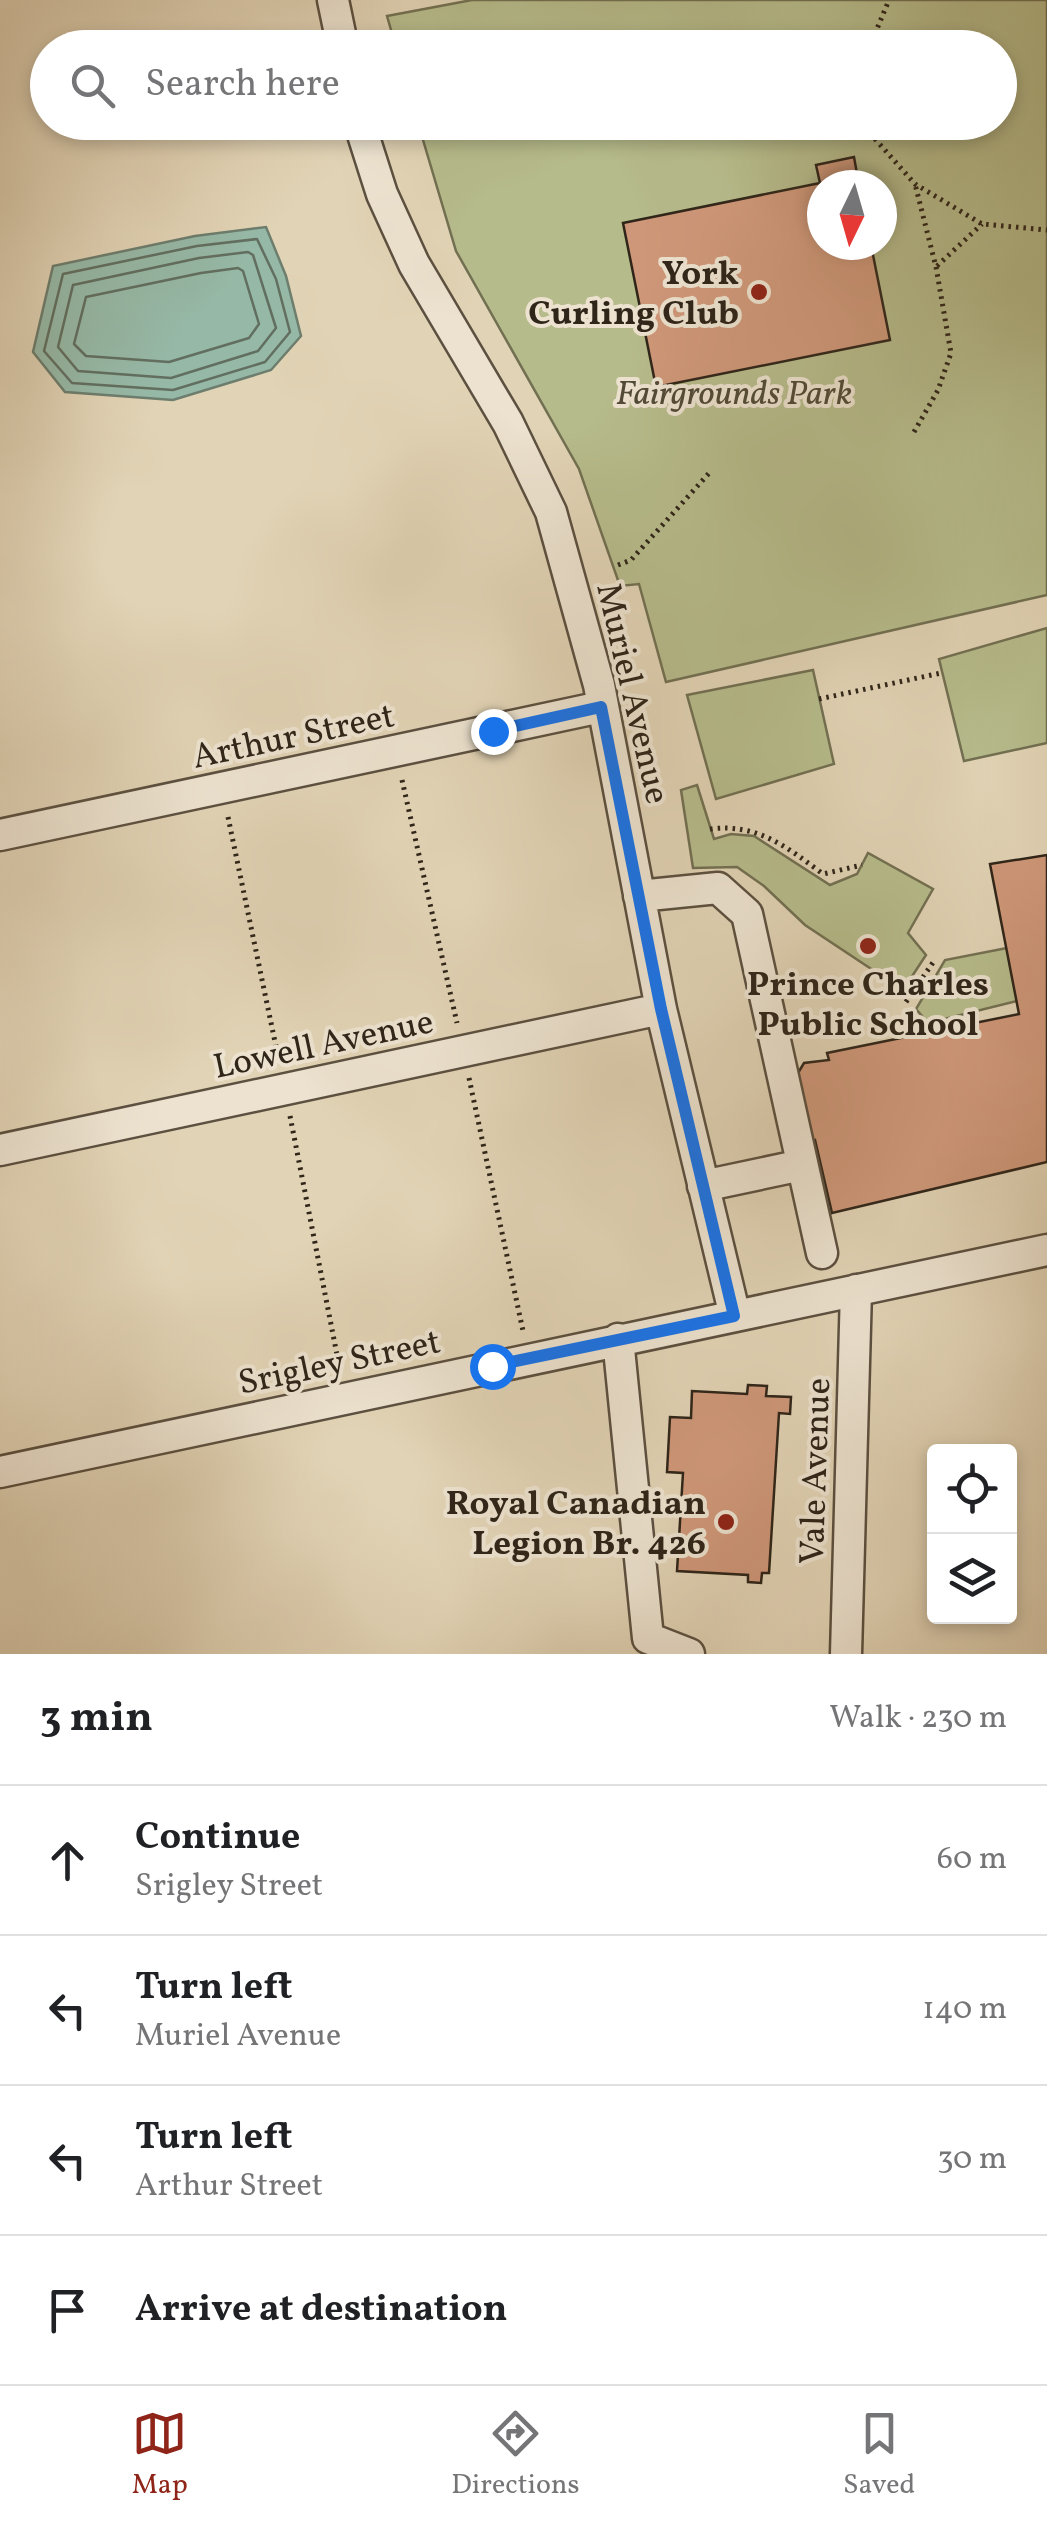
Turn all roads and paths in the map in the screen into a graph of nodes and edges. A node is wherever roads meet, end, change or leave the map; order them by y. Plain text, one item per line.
1 (334, 0) edge
2 (889, 0) edge
3 (340, 30) edge
4 (876, 30) edge
5 (365, 140) edge
6 (876, 140) edge
7 (916, 184) junction
8 (982, 224) junction
9 (1047, 230) edge
10 (936, 267) junction
11 (914, 432) dead end
12 (712, 472) dead end
13 (618, 566) dead end
14 (941, 673) dead end
15 (819, 699) dead end
16 (601, 707) junction
17 (710, 829) dead end
18 (0, 835) edge
19 (862, 865) dead end
20 (639, 896) junction
21 (934, 961) dead end
22 (906, 1002) dead end
23 (661, 1009) junction
24 (0, 1150) edge
25 (802, 1165) junction
26 (703, 1186) junction
27 (1047, 1250) edge
28 (822, 1253) dead end
29 (856, 1290) junction
30 (734, 1316) junction
31 (618, 1340) junction
32 (0, 1472) edge
33 (690, 1654) edge
34 (846, 1654) edge

1 - 3 street
2 - 4 path
5 - 16 street, Muriel Avenue
6 - 7 path
7 - 8 path
7 - 10 path
8 - 9 path
8 - 10 path
10 - 11 path
12 - 13 path
14 - 15 path
16 - 18 street, Arthur Street
16 - 20 street, Muriel Avenue
17 - 19 path
20 - 23 street, Muriel Avenue
20 - 25 street
21 - 22 path
23 - 24 street, Lowell Avenue
23 - 26 street, Muriel Avenue
25 - 26 street
25 - 28 street
26 - 30 street, Muriel Avenue
27 - 29 street, Srigley Street
29 - 30 street, Srigley Street
29 - 34 street, Vale Avenue
30 - 31 street, Srigley Street
31 - 32 street, Srigley Street
31 - 33 street

